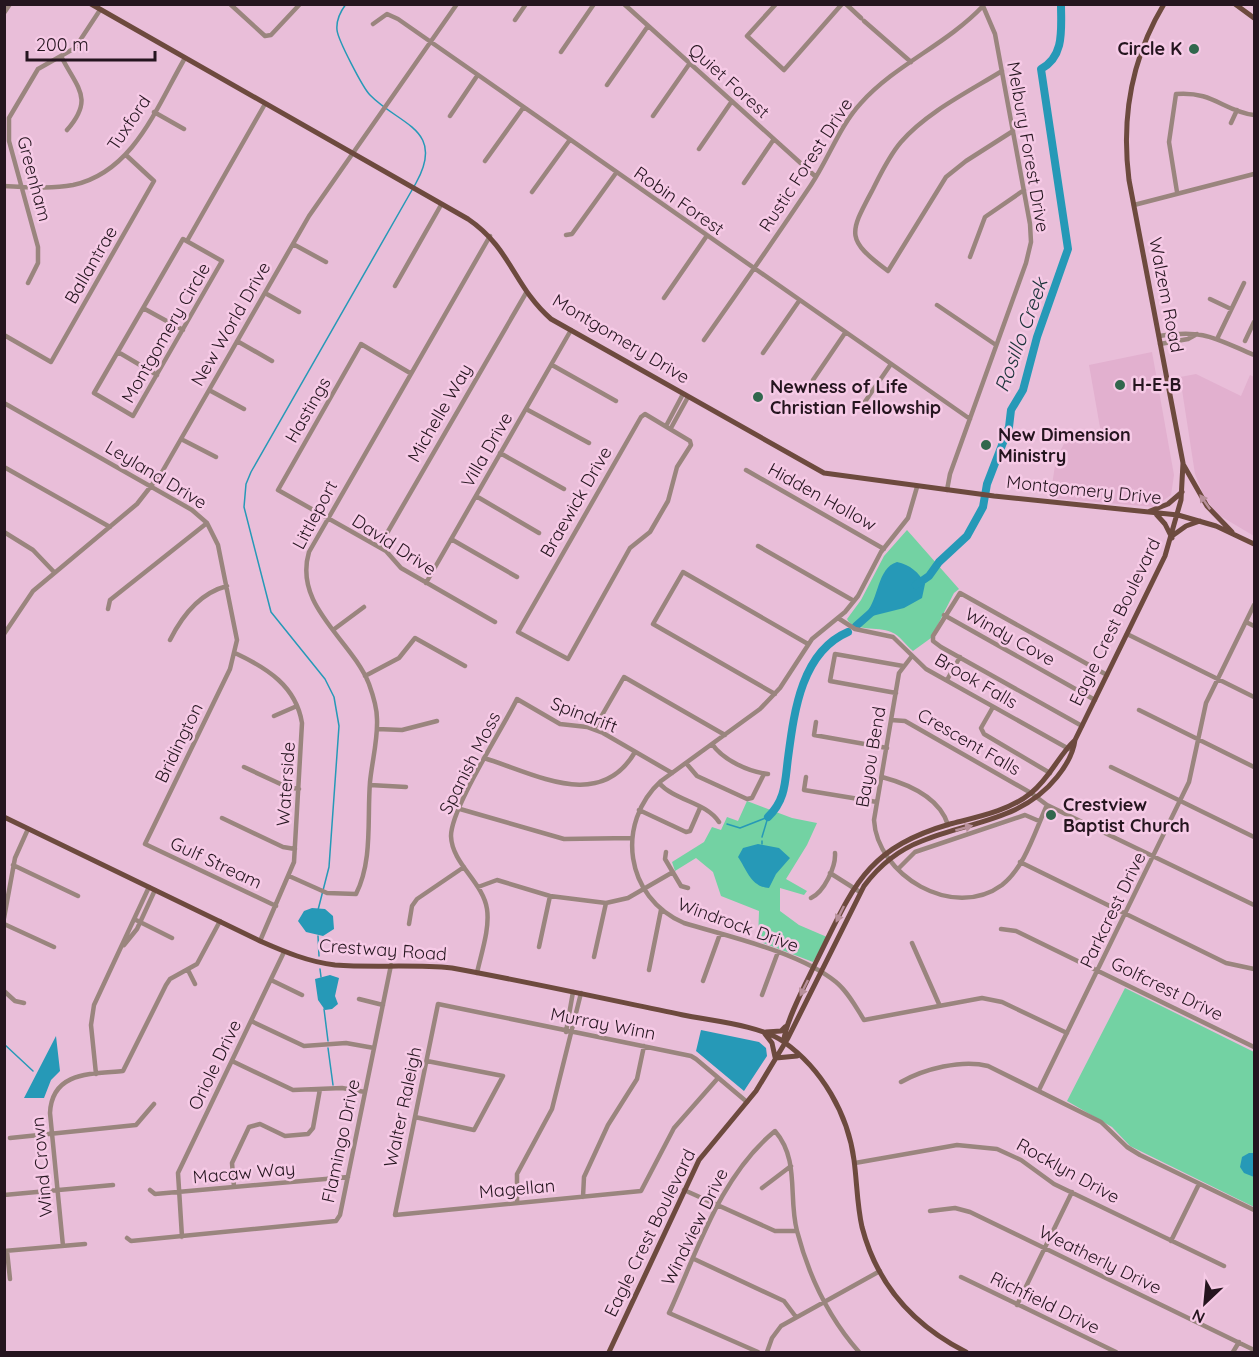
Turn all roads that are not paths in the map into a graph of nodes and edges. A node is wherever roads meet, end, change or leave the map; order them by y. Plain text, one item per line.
1 (10, 4) edge
2 (91, 4) edge
3 (230, 4) edge
4 (300, 4) edge
5 (457, 4) edge
6 (526, 4) edge
7 (594, 4) edge
8 (624, 4) edge
9 (776, 4) edge
10 (844, 4) edge
11 (1162, 4) edge
12 (1234, 4) edge
13 (982, 6) joint
14 (100, 10) junction
15 (4, 13) edge
16 (1254, 18) edge
17 (515, 20) dead end
18 (373, 24) dead end
19 (648, 26) junction
20 (430, 43) junction
21 (561, 52) dead end
22 (62, 58) junction
23 (185, 58) junction
24 (911, 62) junction
25 (690, 63) junction
26 (1002, 71) junction
27 (477, 76) junction
28 (607, 85) dead end
29 (732, 101) junction
30 (264, 104) junction
31 (523, 108) junction
32 (1237, 110) junction
33 (154, 112) junction
34 (1254, 115) edge
35 (450, 116) dead end
36 (653, 116) dead end
37 (1231, 123) dead end
38 (184, 129) dead end
39 (67, 130) dead end
40 (1013, 130) junction
41 (774, 139) junction
42 (569, 141) junction
43 (699, 149) dead end
44 (353, 154) junction
45 (126, 155) junction
46 (485, 161) dead end
47 (616, 172) junction
48 (1254, 174) edge
49 (816, 177) junction
50 (744, 183) dead end
51 (4, 186) edge
52 (21, 187) junction
53 (1024, 190) junction
54 (532, 192) dead end
55 (1177, 192) junction
56 (441, 205) junction
57 (1134, 205) junction
58 (566, 235) dead end
59 (490, 236) junction
60 (706, 237) junction
61 (187, 241) junction
62 (293, 244) junction
63 (970, 257) dead end
64 (326, 262) dead end
65 (753, 269) junction
66 (28, 283) dead end
67 (1244, 283) dead end
68 (395, 286) dead end
69 (265, 293) junction
70 (526, 293) junction
71 (664, 298) dead end
72 (1210, 299) dead end
73 (799, 301) junction
74 (937, 305) dead end
75 (143, 308) junction
76 (1231, 309) junction
77 (299, 312) dead end
78 (1254, 322) edge
79 (183, 330) junction
80 (571, 330) junction
81 (845, 333) junction
82 (1197, 334) junction
83 (4, 335) edge
84 (1159, 336) junction
85 (1218, 337) junction
86 (704, 340) dead end
87 (1245, 340) dead end
88 (237, 341) junction
89 (1160, 344) junction
90 (996, 345) junction
91 (118, 352) junction
92 (763, 354) dead end
93 (1254, 355) edge
94 (272, 361) dead end
95 (891, 364) junction
96 (552, 365) junction
97 (410, 373) junction
98 (157, 375) junction
99 (813, 380) dead end
100 (209, 390) junction
101 (685, 395) junction
102 (616, 401) dead end
103 (4, 403) edge
104 (862, 406) dead end
105 (526, 408) junction
106 (244, 409) dead end
107 (970, 419) junction
108 (668, 427) junction
109 (181, 439) junction
110 (589, 443) dead end
111 (500, 453) junction
112 (216, 457) dead end
113 (1183, 463) junction
114 (4, 467) edge
115 (746, 471) dead end
116 (151, 487) junction
117 (917, 487) junction
118 (564, 489) dead end
119 (278, 490) joint
120 (947, 490) junction
121 (1182, 492) junction
122 (476, 496) junction
123 (1151, 512) junction
124 (1178, 515) junction
125 (327, 518) junction
126 (1202, 521) junction
127 (207, 523) junction
128 (110, 527) junction
129 (4, 532) edge
130 (539, 533) dead end
131 (1235, 535) junction
132 (1172, 537) junction
133 (451, 539) junction
134 (1254, 544) edge
135 (758, 546) dead end
136 (379, 547) junction
137 (884, 549) junction
138 (54, 572) junction
139 (517, 577) dead end
140 (426, 583) junction
141 (227, 586) junction
142 (854, 601) junction
143 (1254, 605) edge
144 (364, 607) dead end
145 (108, 609) dead end
146 (944, 615) junction
147 (838, 618) junction
148 (495, 622) dead end
149 (1246, 622) junction
150 (1254, 626) edge
151 (333, 630) junction
152 (4, 634) edge
153 (1127, 634) junction
154 (170, 640) dead end
155 (808, 644) junction
156 (235, 653) junction
157 (912, 656) junction
158 (960, 657) junction
159 (465, 666) dead end
160 (903, 666) junction
161 (1107, 675) junction
162 (365, 676) junction
163 (1218, 679) junction
164 (947, 680) junction
165 (896, 693) junction
166 (775, 694) junction
167 (1254, 697) edge
168 (517, 699) joint
169 (1095, 700) junction
170 (297, 706) junction
171 (993, 707) junction
172 (1139, 710) dead end
173 (274, 716) dead end
174 (891, 720) junction
175 (437, 721) dead end
176 (816, 722) dead end
177 (1082, 726) junction
178 (377, 729) junction
179 (594, 729) junction
180 (725, 735) junction
181 (1199, 739) junction
182 (1075, 740) junction
183 (712, 744) junction
184 (887, 748) junction
185 (1066, 748) junction
186 (635, 752) junction
187 (1074, 752) junction
188 (484, 758) junction
189 (686, 763) junction
190 (244, 767) dead end
191 (1111, 767) dead end
192 (1254, 767) edge
193 (672, 773) junction
194 (1050, 773) junction
195 (806, 777) dead end
196 (882, 777) junction
197 (659, 783) junction
198 (370, 785) junction
199 (406, 787) dead end
200 (299, 789) junction
201 (1031, 793) junction
202 (1037, 797) junction
203 (1180, 801) junction
204 (877, 802) junction
205 (1047, 805) junction
206 (700, 808) junction
207 (460, 809) junction
208 (639, 810) junction
209 (4, 817) edge
210 (222, 818) dead end
211 (1039, 821) junction
212 (719, 822) dead end
213 (948, 825) junction
214 (28, 828) junction
215 (1254, 837) edge
216 (632, 838) junction
217 (144, 844) joint
218 (295, 849) junction
219 (666, 852) dead end
220 (886, 852) junction
221 (835, 853) dead end
222 (891, 858) junction
223 (1154, 858) junction
224 (1020, 862) junction
225 (13, 866) junction
226 (464, 867) junction
227 (898, 869) junction
228 (673, 872) junction
229 (830, 873) junction
230 (289, 876) junction
231 (149, 887) junction
232 (478, 887) junction
233 (688, 888) dead end
234 (853, 888) junction
235 (155, 890) junction
236 (644, 890) junction
237 (860, 892) junction
238 (78, 896) dead end
239 (550, 896) junction
240 (811, 898) dead end
241 (606, 903) junction
242 (1254, 905) edge
243 (276, 906) junction
244 (661, 910) junction
245 (1125, 913) junction
246 (4, 918) edge
247 (134, 919) junction
248 (220, 921) junction
249 (140, 922) junction
250 (4, 924) edge
251 (409, 924) dead end
252 (1001, 929) dead end
253 (720, 934) junction
254 (172, 938) dead end
255 (260, 941) junction
256 (912, 943) dead end
257 (54, 947) dead end
258 (122, 947) junction
259 (539, 947) dead end
260 (285, 952) junction
261 (778, 952) junction
262 (594, 957) dead end
263 (392, 964) junction
264 (813, 969) junction
265 (1254, 969) edge
266 (188, 970) junction
267 (649, 970) dead end
268 (1098, 970) junction
269 (820, 972) junction
270 (477, 973) junction
271 (271, 980) junction
272 (704, 981) dead end
273 (195, 984) dead end
274 (4, 991) edge
275 (573, 992) junction
276 (580, 993) junction
277 (302, 995) dead end
278 (762, 995) dead end
279 (359, 999) dead end
280 (24, 1003) dead end
281 (438, 1004) joint
282 (939, 1004) junction
283 (383, 1005) junction
284 (251, 1020) junction
285 (790, 1021) junction
286 (566, 1030) junction
287 (792, 1030) junction
288 (572, 1032) junction
289 (763, 1033) junction
290 (1067, 1034) junction
291 (568, 1037) junction
292 (784, 1042) junction
293 (645, 1046) junction
294 (1254, 1047) edge
295 (374, 1048) junction
296 (801, 1056) junction
297 (775, 1058) junction
298 (232, 1061) junction
299 (427, 1061) junction
300 (96, 1074) junction
301 (718, 1078) junction
302 (901, 1082) dead end
303 (320, 1089) junction
304 (1039, 1090) junction
305 (365, 1092) junction
306 (747, 1102) junction
307 (154, 1104) dead end
308 (415, 1117) junction
309 (52, 1134) junction
310 (10, 1138) dead end
311 (855, 1163) junction
312 (791, 1166) junction
313 (348, 1177) junction
314 (1199, 1184) junction
315 (113, 1185) dead end
316 (234, 1187) junction
317 (762, 1188) dead end
318 (58, 1190) junction
319 (150, 1190) dead end
320 (684, 1190) junction
321 (178, 1192) junction
322 (1072, 1192) junction
323 (4, 1195) edge
324 (583, 1197) junction
325 (517, 1203) junction
326 (718, 1206) junction
327 (1254, 1210) edge
328 (930, 1211) dead end
329 (395, 1215) joint
330 (797, 1231) junction
331 (182, 1237) junction
332 (127, 1238) dead end
333 (1171, 1240) junction
334 (85, 1244) dead end
335 (63, 1246) junction
336 (1044, 1248) junction
337 (6, 1251) edge
338 (694, 1259) junction
339 (1224, 1266) dead end
340 (880, 1271) junction
341 (962, 1277) dead end
342 (10, 1279) dead end
343 (823, 1302) junction
344 (1017, 1305) junction
345 (796, 1317) junction
346 (1239, 1342) junction
347 (1254, 1350) edge
348 (610, 1352) edge
349 (758, 1353) edge
350 (767, 1353) edge
351 (859, 1353) edge
352 (966, 1353) edge
353 (1116, 1353) edge
354 (1233, 1353) edge

1 - 15 street
2 - 14 main road, Montgomery Drive
3 - 4 street
5 - 20 street, New World Drive
6 - 17 street
7 - 21 street
8 - 19 street, Quiet Forest
9 - 10 street
10 - 24 street
11 - 57 main road, Walzem Road
12 - 16 main road
13 - 24 street, Rustic Forest Drive
13 - 26 street, Melbury Forest Drive
14 - 22 street, Greenham
14 - 23 main road, Montgomery Drive
18 - 20 street, Robin Forest
19 - 25 street, Quiet Forest
19 - 28 street
20 - 27 street, Robin Forest
20 - 44 street, New World Drive
22 - 39 street
22 - 52 street, Greenham
23 - 30 main road, Montgomery Drive
23 - 33 street, Tuxford
24 - 49 street, Rustic Forest Drive
25 - 29 street, Quiet Forest
25 - 36 street
26 - 40 street, Melbury Forest Drive
26 - 40 street
27 - 31 street, Robin Forest
27 - 35 street
29 - 41 street, Quiet Forest
29 - 43 street
30 - 44 main road, Montgomery Drive
30 - 61 street
31 - 42 street, Robin Forest
31 - 46 street
32 - 34 street
32 - 37 street
32 - 55 street
33 - 38 street
33 - 45 street, Tuxford
40 - 53 street, Melbury Forest Drive
41 - 49 street, Quiet Forest
41 - 50 street
42 - 47 street, Robin Forest
42 - 54 street
44 - 56 main road, Montgomery Drive
44 - 62 street, New World Drive
45 - 52 street, Tuxford
45 - 83 street, Ballantrae
47 - 58 street
47 - 60 street, Robin Forest
48 - 55 street
49 - 65 street, Rustic Forest Drive
51 - 52 street, Tuxford
52 - 66 street, Greenham
53 - 63 street
53 - 90 street, Melbury Forest Drive
55 - 57 street
56 - 59 main road, Montgomery Drive
56 - 68 street
57 - 84 main road, Walzem Road
59 - 70 main road, Montgomery Drive
59 - 97 street, Littleport
60 - 65 street, Robin Forest
60 - 71 street
61 - 75 street, Montgomery Circle
61 - 79 street, Montgomery Circle
62 - 64 street
62 - 69 street, New World Drive
65 - 73 street, Robin Forest
65 - 86 street, Rustic Forest Drive
67 - 76 street
69 - 77 street
69 - 88 street, New World Drive
70 - 80 main road, Montgomery Drive
70 - 136 street, Michelle Way
72 - 76 street
73 - 81 street, Robin Forest
73 - 92 street
74 - 90 street
75 - 79 street
75 - 91 street, Montgomery Circle
76 - 85 street
78 - 87 street
79 - 98 street, Montgomery Circle
80 - 96 street, Villa Drive
80 - 101 main road, Montgomery Drive
81 - 95 street, Robin Forest
81 - 99 street
82 - 84 street
82 - 85 street
82 - 89 street
84 - 89 main road, Walzem Road
85 - 93 street
88 - 94 street
88 - 100 street, New World Drive
89 - 113 main road, Walzem Road
90 - 107 street, Melbury Forest Drive
91 - 98 street
91 - 98 street, Montgomery Circle
95 - 104 street
95 - 107 street, Robin Forest
96 - 102 street
96 - 105 street, Villa Drive
97 - 119 street, Hastings
97 - 125 street, Littleport
100 - 106 street
100 - 109 street, New World Drive
101 - 108 street
101 - 117 main road, Montgomery Drive
103 - 116 street, Leyland Drive
105 - 110 street
105 - 111 street, Villa Drive
107 - 120 street, Melbury Forest Drive
108 - 108 street, Braewick Drive
109 - 112 street
109 - 116 street, New World Drive
111 - 118 street
111 - 122 street, Villa Drive
113 - 121 main road, Walzem Road
131 -> 113 main road
114 - 128 street
115 - 137 street, Hidden Hollow
116 - 127 street, Leyland Drive
116 - 128 street, New World Drive
117 - 120 main road, Montgomery Drive
117 - 137 street, Windrock Drive
119 - 125 street, David Drive
120 - 123 main road, Montgomery Drive
121 - 123 main road
121 - 124 main road, Walzem Road
122 - 130 street
122 - 133 street, Villa Drive
123 - 124 main road, Montgomery Drive
123 - 132 main road
124 - 126 main road
124 - 132 main road, Eagle Crest Boulevard
125 - 136 street, David Drive
125 - 151 street, Littleport
126 - 131 main road
126 - 132 main road
127 - 141 street, Leyland Drive
127 - 145 street
128 - 138 street, New World Drive
129 - 138 street
131 - 134 main road
132 - 153 main road, Eagle Crest Boulevard
133 - 139 street
133 - 140 street, Villa Drive
135 - 142 street
136 - 140 street, David Drive
137 - 142 street, Windrock Drive
138 - 152 street, New World Drive
140 - 148 street, David Drive
141 - 154 street
141 - 156 street, Leyland Drive
142 - 147 street, Windrock Drive
143 - 149 street, Parkcrest Drive
144 - 151 street
146 - 158 street
146 - 161 street
146 - 169 street, Windy Cove
147 - 155 street, Windrock Drive
147 - 157 street, Brook Falls
149 - 150 street
149 - 163 street, Parkcrest Drive
151 - 162 street, Littleport
153 - 161 main road, Eagle Crest Boulevard
153 - 163 street
155 - 166 street, Windrock Drive
155 - 166 street
156 - 170 street, Waterside
156 - 217 street, Bridington
157 - 160 street, Bayou Bend
157 - 164 street, Brook Falls
158 - 164 street
158 - 177 street
159 - 162 street
160 - 165 street, Bayou Bend
160 - 165 street
161 - 169 main road, Eagle Crest Boulevard
162 - 178 street, Littleport
163 - 167 street
163 - 181 street, Parkcrest Drive
164 - 171 street, Brook Falls
165 - 174 street, Bayou Bend
166 - 180 street, Windrock Drive
168 - 179 street, Spindrift
168 - 188 street, Spanish Moss
169 - 177 main road, Eagle Crest Boulevard
170 - 173 street
170 - 200 street, Waterside
171 - 185 street, Brook Falls
171 - 194 street
172 - 181 street
174 - 184 street, Bayou Bend
174 - 201 street, Crescent Falls
175 - 178 street
176 - 184 street
177 - 182 main road, Eagle Crest Boulevard
178 - 198 street, Littleport
179 - 180 street
179 - 186 street, Spindrift
180 - 183 street, Windrock Drive
181 - 192 street
181 - 203 street, Parkcrest Drive
182 - 185 main road, Eagle Crest Boulevard
182 - 187 main road, Eagle Crest Boulevard
183 - 189 street, Windrock Drive
183 - 189 street
184 - 196 street, Bayou Bend
185 - 187 street, Brook Falls
185 - 194 main road, Eagle Crest Boulevard
186 - 188 street
186 - 193 street, Spindrift
187 - 202 main road, Eagle Crest Boulevard
188 - 207 street, Spanish Moss
189 - 193 street, Windrock Drive
190 - 200 street
191 - 203 street
193 - 197 street, Windrock Drive
194 - 201 main road, Eagle Crest Boulevard
195 - 204 street
196 - 204 street, Bayou Bend
196 - 213 street
197 - 206 street
197 - 208 street, Windrock Drive
198 - 199 street
198 - 230 street, Littleport
200 - 218 street, Waterside
201 - 202 street, Crescent Falls
201 - 213 main road, Eagle Crest Boulevard
202 - 205 street, Crescent Falls
222 -> 202 main road, Eagle Crest Boulevard
203 - 215 street
203 - 223 street, Parkcrest Drive
204 - 220 street, Bayou Bend
205 - 211 street, Bayou Bend
205 - 223 street, Crescent Falls
206 - 208 street
206 - 212 street
207 - 216 street
207 - 226 street, Spanish Moss
208 - 216 street, Windrock Drive
209 - 214 main road, Crestway Road
210 - 218 street
211 - 224 street, Bayou Bend
211 - 227 street
213 - 220 main road, Eagle Crest Boulevard
214 - 225 street
214 - 231 main road, Crestway Road
216 - 236 street, Windrock Drive
217 - 243 street, Gulf Stream
218 - 230 street, Waterside
219 - 228 street
220 - 222 street, Bayou Bend
220 - 234 main road, Eagle Crest Boulevard
221 - 229 street
222 - 227 street, Bayou Bend
222 - 237 main road, Eagle Crest Boulevard
223 - 242 street, Crescent Falls
223 - 245 street, Parkcrest Drive
224 - 227 street, Bayou Bend
224 - 245 street
225 - 238 street
225 - 246 street
226 - 232 street, Spanish Moss
226 - 251 street
228 - 233 street
228 - 236 street
229 - 234 street
229 - 240 street
230 - 243 street, Waterside
231 - 235 main road, Crestway Road
231 - 247 street
232 - 239 street
232 - 270 street, Spanish Moss
234 - 237 street
234 -> 264 main road, Eagle Crest Boulevard
235 - 248 main road, Crestway Road
235 - 249 street
236 - 241 street
236 - 244 street, Windrock Drive
237 - 269 main road, Eagle Crest Boulevard
239 - 241 street
239 - 259 street
241 - 262 street
243 - 255 street, Waterside
244 - 253 street, Windrock Drive
244 - 267 street
245 - 265 street
245 - 268 street, Parkcrest Drive
247 - 249 street
247 - 258 street
248 - 255 main road, Crestway Road
248 - 266 street, Wind Crown
249 - 254 street
249 - 258 street
250 - 257 street
252 - 268 street, Golfcrest Drive
253 - 261 street, Windrock Drive
253 - 272 street
255 - 260 main road, Crestway Road
256 - 282 street
258 - 300 street
260 - 263 main road, Crestway Road
260 - 271 street, Oriole Drive
261 - 264 street, Windrock Drive
261 - 278 street
263 - 270 main road, Crestway Road
263 - 283 street, Flamingo Drive
264 - 269 street, Windrock Drive
264 -> 285 main road, Eagle Crest Boulevard
266 - 273 street
266 - 300 street, Wind Crown
268 - 290 street, Parkcrest Drive
268 - 294 street, Golfcrest Drive
269 - 282 street, Windrock Drive
269 - 287 main road, Eagle Crest Boulevard
270 - 275 main road, Crestway Road
271 - 277 street
271 - 284 street, Oriole Drive
274 - 280 street
275 - 276 main road, Crestway Road
275 - 286 street
276 - 288 street
276 - 289 main road, Crestway Road
279 - 283 street
281 - 286 street, Murray Winn
281 - 299 street, Walter Raleigh
282 - 290 street, Windrock Drive
283 - 295 street, Flamingo Drive
284 - 295 street
284 - 298 street, Oriole Drive
285 - 289 main road
285 - 292 main road, Eagle Crest Boulevard
286 - 288 street, Murray Winn
286 - 291 street
287 - 292 main road, Eagle Crest Boulevard
287 - 296 main road
288 - 291 street
288 - 293 street, Murray Winn
289 - 292 main road, Crestway Road
289 - 297 main road
290 - 304 street, Parkcrest Drive
291 - 325 street
292 - 296 main road, Crestway Road
292 - 297 main road, Eagle Crest Boulevard
293 - 301 street, Murray Winn
293 - 324 street
295 - 305 street, Flamingo Drive
296 - 297 main road
296 - 311 main road, Crestway Road
297 - 306 main road, Eagle Crest Boulevard
298 - 303 street
298 - 321 street, Oriole Drive
299 - 308 street, Walter Raleigh
299 - 308 street
300 - 309 street, Wind Crown
301 - 306 street, Murray Winn
301 - 324 street, Magellan
302 - 304 street
303 - 305 street
303 - 316 street
304 - 314 street
305 - 313 street, Flamingo Drive
306 - 320 main road, Eagle Crest Boulevard
307 - 309 street
308 - 329 street, Walter Raleigh
309 - 310 street
309 - 318 street, Wind Crown
311 - 322 street, Rocklyn Drive
311 - 340 main road, Crestway Road
312 - 317 street
312 - 326 street, Windview Drive
312 - 330 street
313 - 316 street, Macaw Way
313 - 331 street, Flamingo Drive
314 - 327 street
314 - 333 street
315 - 318 street
316 - 321 street, Macaw Way
318 - 323 street
318 - 335 street, Wind Crown
319 - 321 street
320 - 326 street
320 - 348 main road, Eagle Crest Boulevard
321 - 331 street, Oriole Drive
322 - 333 street, Rocklyn Drive
322 - 336 street
324 - 325 street, Magellan
325 - 329 street, Magellan
326 - 330 street
326 - 338 street, Windview Drive
328 - 336 street, Weatherly Drive
330 - 343 street
331 - 332 street, Flamingo Drive
333 - 339 street, Rocklyn Drive
334 - 335 street
335 - 337 street
336 - 344 street
336 - 346 street, Weatherly Drive
337 - 342 street
338 - 345 street
338 - 349 street, Windview Drive
340 - 343 street
340 - 352 main road, Crestway Road
341 - 344 street, Richfield Drive
343 - 345 street
343 - 351 street
344 - 353 street, Richfield Drive
345 - 350 street
346 - 347 street, Weatherly Drive
346 - 354 street

